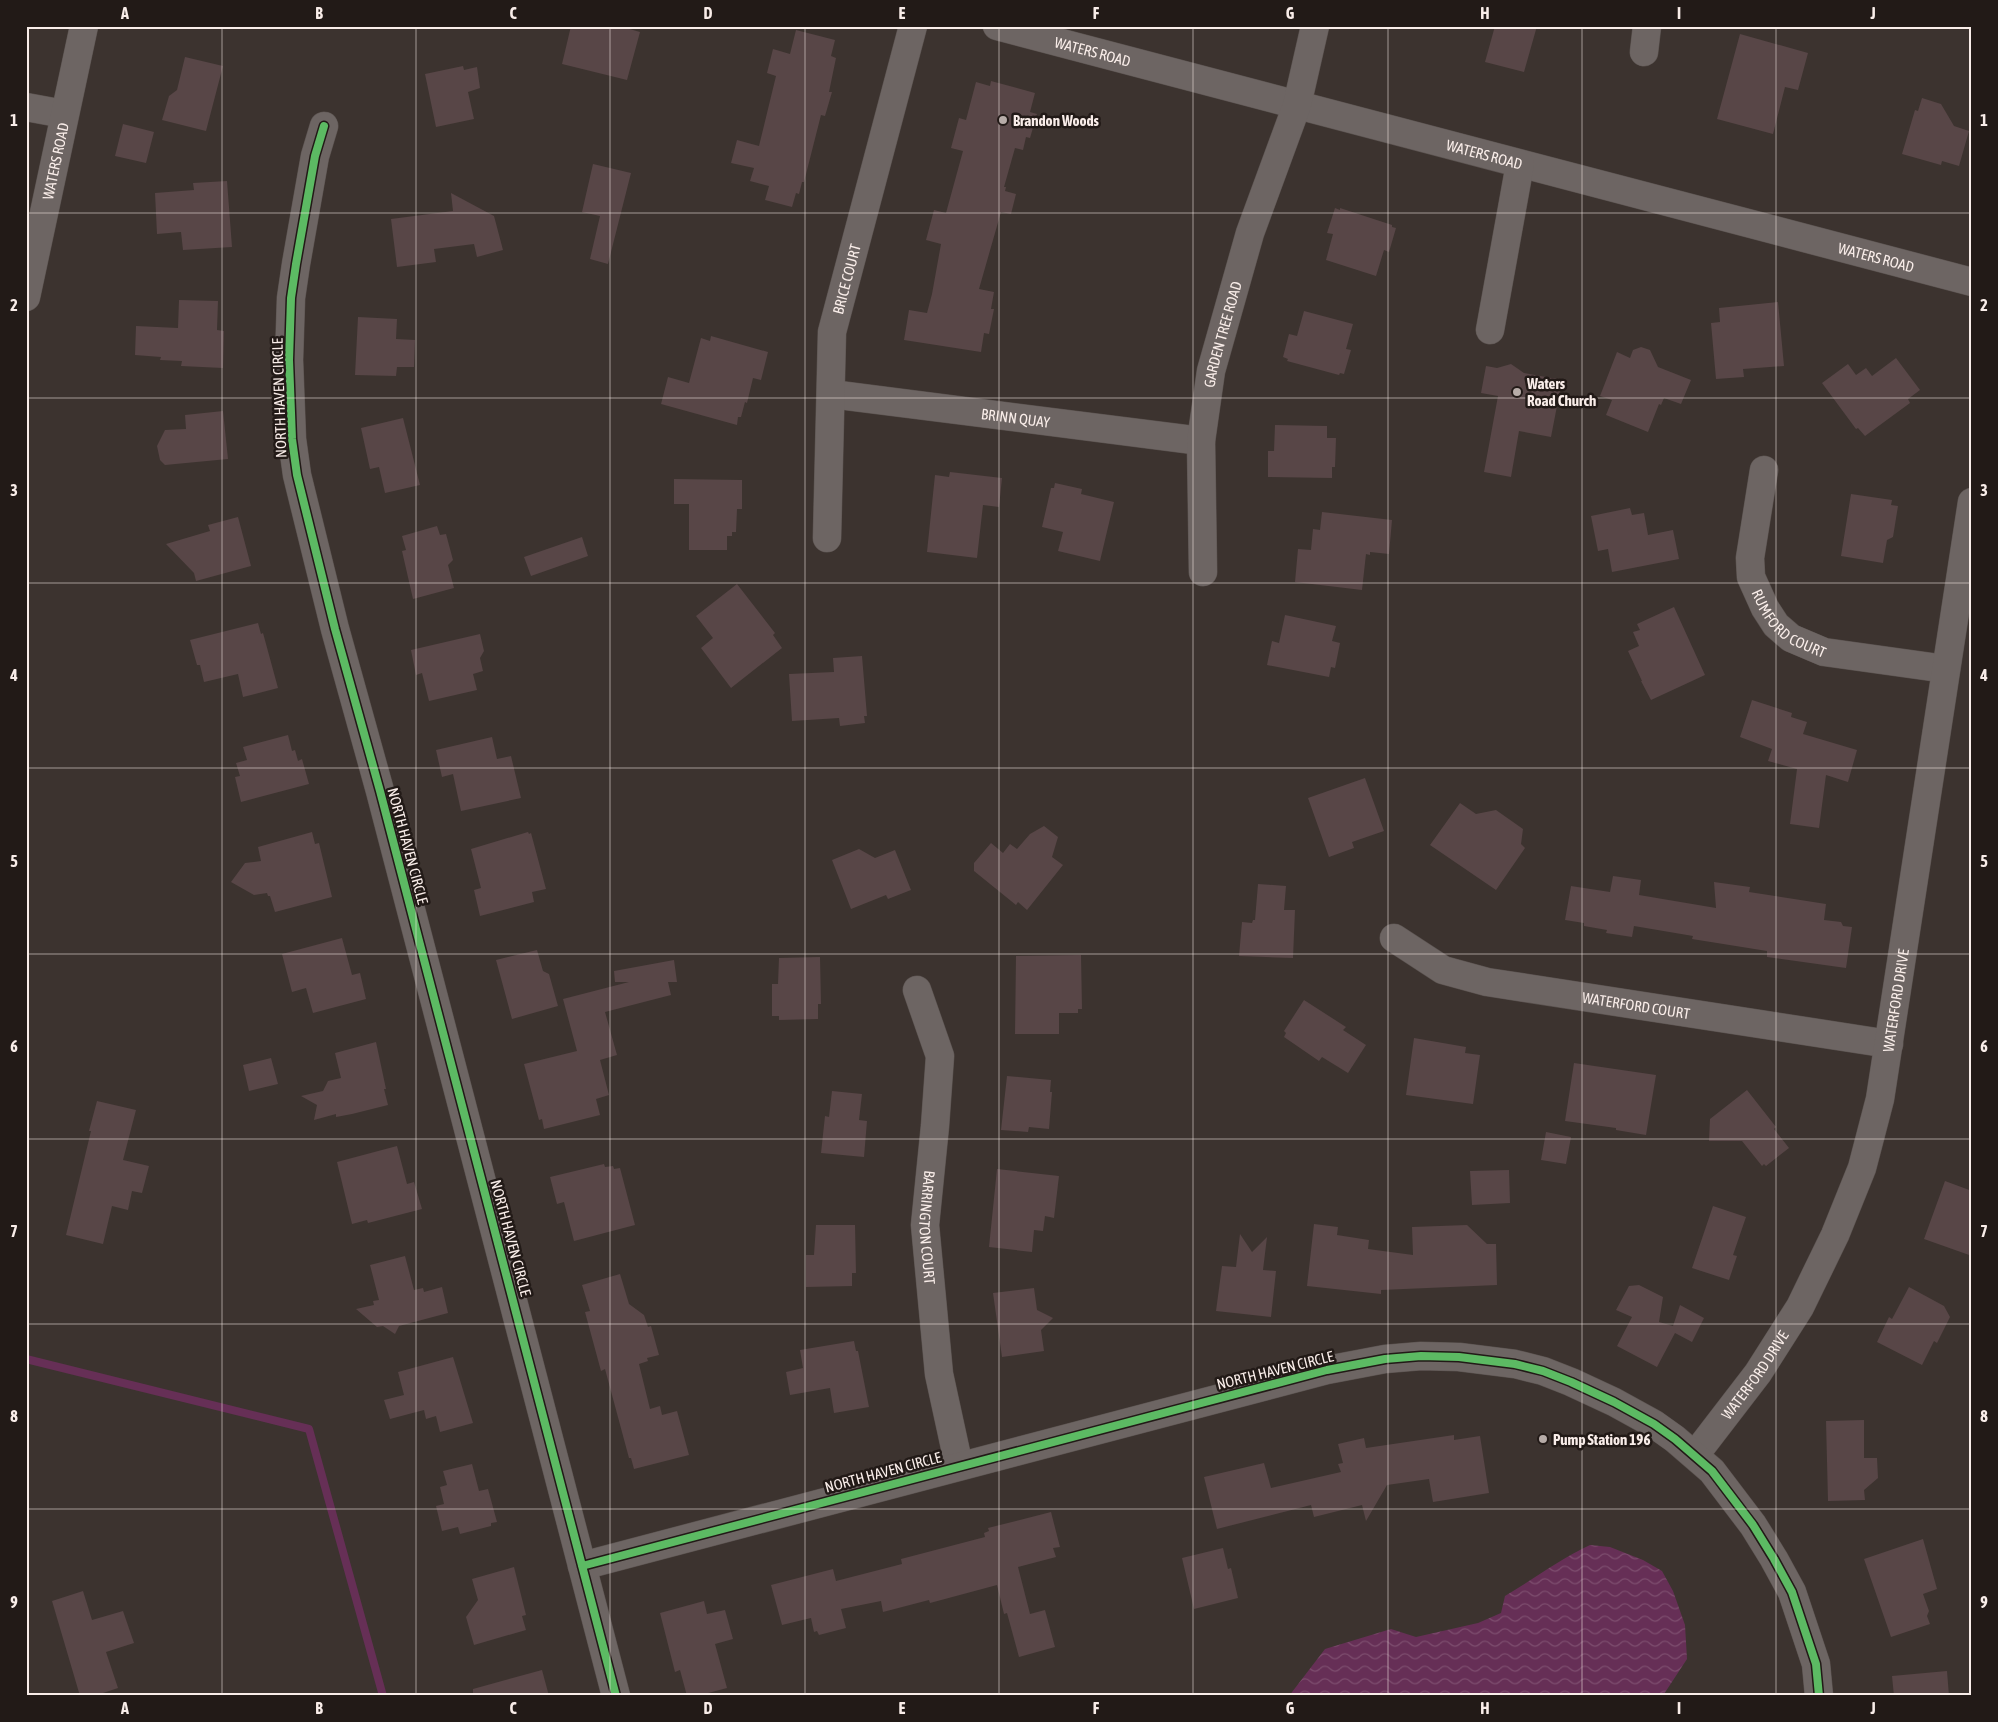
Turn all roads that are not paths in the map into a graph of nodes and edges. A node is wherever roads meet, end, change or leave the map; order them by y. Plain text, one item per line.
1 (84, 26) edge
2 (913, 26) edge
3 (997, 26) edge
4 (1315, 26) edge
5 (1297, 105) junction
6 (26, 107) edge
7 (64, 114) junction
8 (324, 126) dead end
9 (1520, 164) junction
10 (1972, 282) edge
11 (26, 297) edge
12 (1490, 330) dead end
13 (830, 394) junction
14 (1201, 441) junction
15 (1764, 470) dead end
16 (1972, 502) edge
17 (827, 538) dead end
18 (1203, 572) dead end
19 (1946, 669) junction
20 (1394, 938) dead end
21 (917, 990) dead end
22 (1888, 1044) junction
23 (1695, 1455) junction
24 (960, 1466) junction
25 (582, 1566) junction
26 (616, 1696) edge
27 (1819, 1696) edge

1 - 7 street, WATERS ROAD
2 - 13 street, BRICE COURT
3 - 5 street, WATERS ROAD
4 - 5 street, GARDEN TREE ROAD
5 - 9 street, WATERS ROAD
5 - 14 street, GARDEN TREE ROAD
6 - 7 street
7 - 11 street, WATERS ROAD
8 - 25 street, NORTH HAVEN CIRCLE
9 - 10 street, WATERS ROAD
9 - 12 street
13 - 14 street, BRINN QUAY
13 - 17 street, BRICE COURT
14 - 18 street, GARDEN TREE ROAD
15 - 19 street, RUMFORD COURT
16 - 19 street, WATERFORD DRIVE
19 - 22 street, WATERFORD DRIVE
20 - 22 street, WATERFORD COURT
21 - 24 street, BARRINGTON COURT
22 - 23 street, WATERFORD DRIVE
23 - 24 street, NORTH HAVEN CIRCLE
23 - 27 street, NORTH HAVEN CIRCLE
24 - 25 street, NORTH HAVEN CIRCLE
25 - 26 street, NORTH HAVEN CIRCLE

